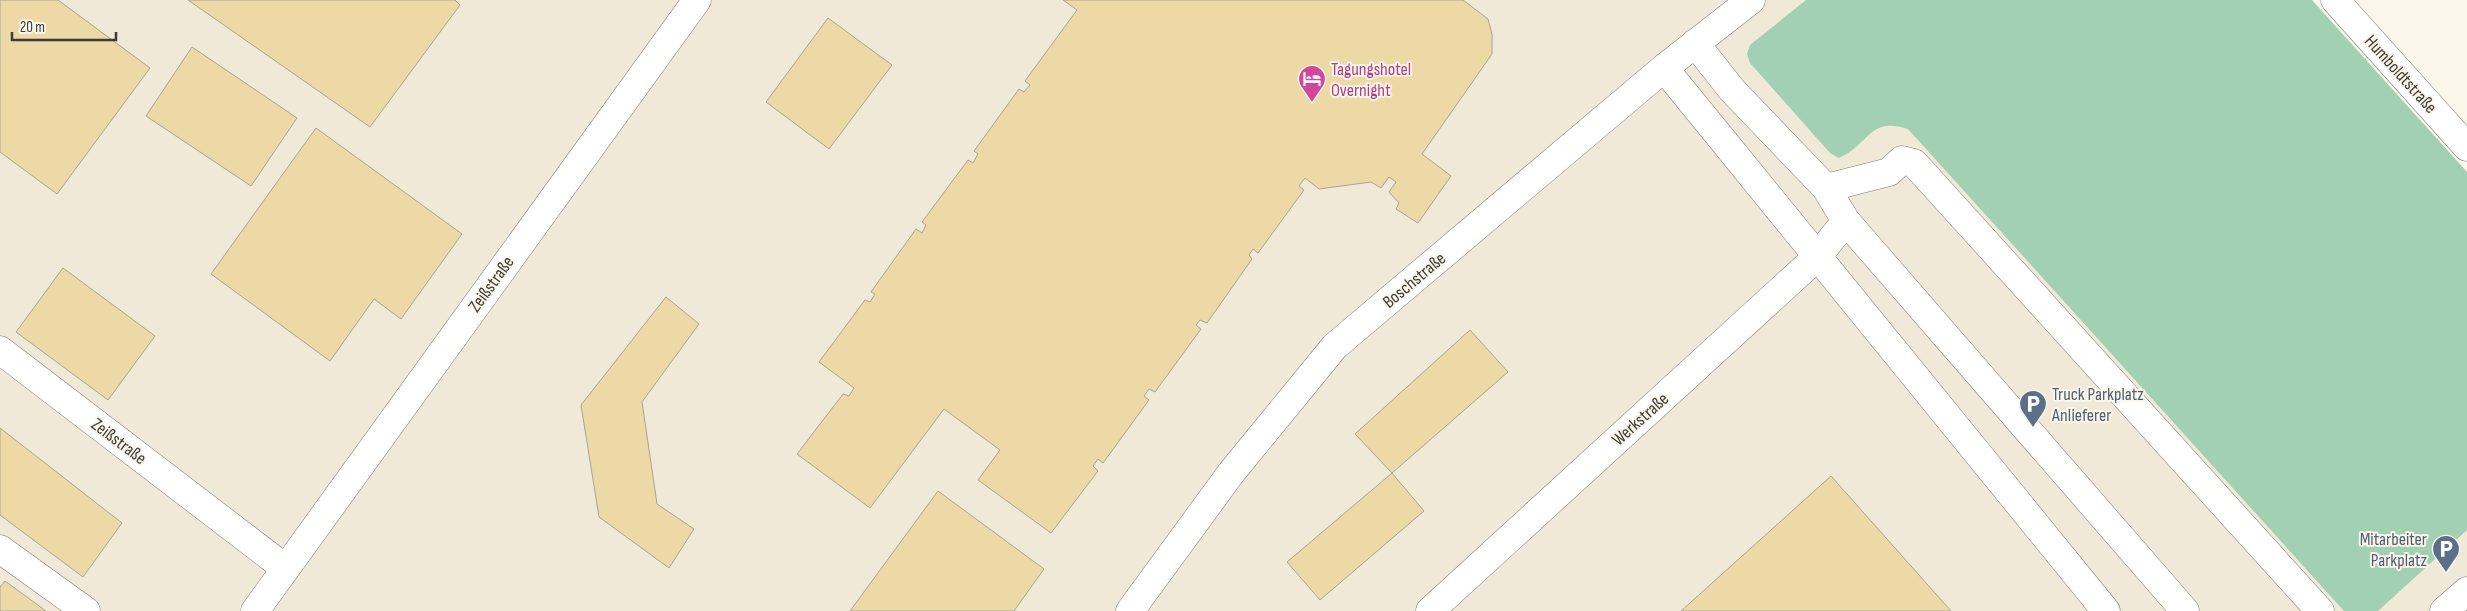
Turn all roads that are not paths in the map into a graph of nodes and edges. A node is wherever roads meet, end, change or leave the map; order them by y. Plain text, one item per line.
1 (697, 0) edge
2 (1751, 0) edge
3 (2335, 0) edge
4 (1695, 43) junction
5 (1664, 68) junction
6 (2467, 148) edge
7 (1826, 188) junction
8 (1846, 221) junction
9 (1817, 256) junction
10 (0, 350) edge
11 (0, 549) edge
12 (285, 568) junction
13 (2467, 591) edge
14 (86, 611) edge
15 (254, 611) edge
16 (1130, 611) edge
17 (1430, 611) edge
18 (2106, 611) edge
19 (2185, 611) edge
20 (2320, 611) edge
21 (2444, 611) edge

1 - 12 street, Zeißstraße
2 - 4 street, Boschstraße
3 - 6 street, Humboldtstraße
4 - 5 street, Boschstraße
4 - 7 street
5 - 9 street
5 - 16 street, Boschstraße
7 - 8 street
7 - 20 street
8 - 9 street, Werkstraße
8 - 19 street
9 - 17 street, Werkstraße
9 - 18 street
10 - 12 street, Zeißstraße
11 - 14 street
12 - 15 street, Zeißstraße
13 - 21 street

